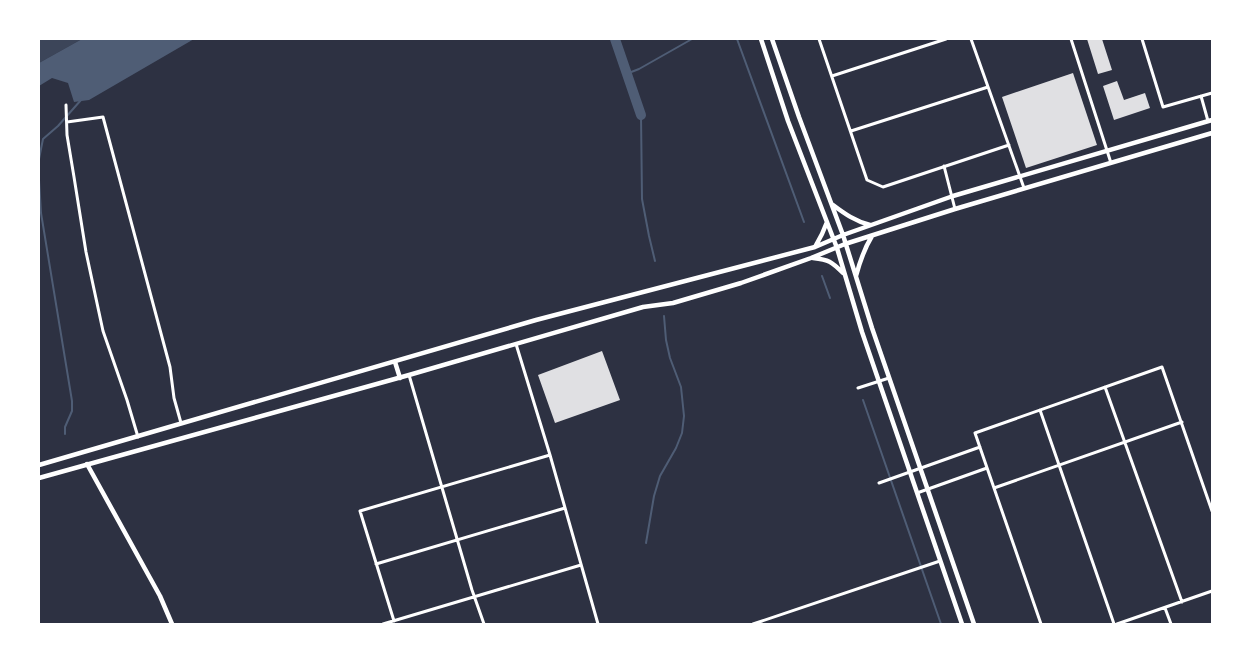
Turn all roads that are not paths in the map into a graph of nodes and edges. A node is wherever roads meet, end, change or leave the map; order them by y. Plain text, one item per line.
1 (761, 39) edge
2 (772, 39) edge
3 (818, 39) edge
4 (946, 39) edge
5 (971, 39) edge
6 (1071, 39) edge
7 (1142, 39) edge
8 (832, 76) junction
9 (988, 87) junction
10 (1212, 93) edge
11 (1201, 96) junction
12 (66, 105) dead end
13 (1210, 121) edge
14 (67, 122) junction
15 (850, 131) junction
16 (1212, 133) edge
17 (1009, 145) junction
18 (1108, 151) junction
19 (1111, 162) junction
20 (944, 166) junction
21 (1020, 177) junction
22 (1024, 188) junction
23 (953, 196) junction
24 (831, 204) junction
25 (956, 209) junction
26 (827, 222) junction
27 (871, 225) junction
28 (842, 235) junction
29 (872, 236) junction
30 (834, 240) junction
31 (845, 244) junction
32 (815, 247) junction
33 (837, 248) junction
34 (812, 258) junction
35 (845, 275) junction
36 (856, 277) junction
37 (516, 344) junction
38 (395, 362) junction
39 (409, 375) junction
40 (400, 378) junction
41 (889, 378) junction
42 (879, 381) junction
43 (1106, 387) junction
44 (858, 388) dead end
45 (1040, 410) junction
46 (1182, 422) junction
47 (181, 424) junction
48 (138, 437) junction
49 (1125, 442) junction
50 (980, 447) junction
51 (550, 455) junction
52 (87, 464) junction
53 (39, 465) edge
54 (1059, 466) junction
55 (920, 468) junction
56 (987, 468) junction
57 (910, 472) junction
58 (39, 478) edge
59 (879, 483) dead end
60 (442, 487) junction
61 (994, 488) junction
62 (927, 489) junction
63 (917, 492) junction
64 (565, 508) junction
65 (1212, 511) edge
66 (457, 539) junction
67 (940, 561) junction
68 (376, 564) junction
69 (581, 565) junction
70 (1212, 591) edge
71 (474, 597) junction
72 (1182, 602) junction
73 (1165, 608) junction
74 (394, 621) junction
75 (172, 624) edge
76 (383, 624) edge
77 (484, 624) edge
78 (598, 624) edge
79 (753, 624) edge
80 (962, 624) edge
81 (974, 624) edge
82 (1040, 624) edge
83 (1116, 624) edge
84 (1171, 624) edge

1 - 26 main road
2 - 24 main road
3 - 8 street
4 - 8 street
5 - 9 street
6 - 18 street
7 - 11 street
8 - 15 street
9 - 15 street
9 - 17 street
10 - 11 street
11 - 13 street
12 - 14 street
13 - 18 main road
14 - 47 street
14 - 48 street
15 - 20 street
16 - 19 main road
17 - 20 street
17 - 21 street
18 - 19 street
18 - 21 main road
19 - 22 main road
20 - 23 street
21 - 22 street
21 - 23 main road
22 - 25 main road
23 - 25 street
23 - 27 main road
24 - 27 main road
24 - 28 main road
25 - 29 main road
26 - 30 main road
26 - 32 main road
27 - 28 main road
28 - 30 main road
28 - 31 main road
29 - 31 main road
29 - 36 main road
30 - 32 main road
30 - 33 main road
31 - 33 main road
31 - 36 main road
32 - 38 main road
33 - 34 main road
33 - 35 main road
34 - 35 main road
34 - 37 main road
35 - 42 main road
36 - 41 main road
37 - 39 main road
37 - 51 street
38 - 40 main road
38 - 47 main road
39 - 40 main road
39 - 60 street
40 - 52 main road
41 - 42 street
41 - 55 main road
42 - 44 street
42 - 57 main road
43 - 45 street
43 - 46 street
43 - 49 street
45 - 50 street
45 - 54 street
46 - 49 street
46 - 65 street
47 - 48 main road
48 - 53 main road
49 - 54 street
49 - 72 street
50 - 55 street
50 - 56 street
51 - 60 street
51 - 64 street
52 - 58 main road
52 - 75 main road
54 - 61 street
54 - 83 street
55 - 57 street
55 - 62 main road
56 - 61 street
56 - 62 street
57 - 59 street
57 - 63 main road
60 - 66 street
60 - 68 street
61 - 82 street
62 - 63 street
62 - 81 main road
63 - 67 main road
64 - 66 street
64 - 69 street
66 - 68 street
66 - 71 street
67 - 79 street
67 - 80 main road
68 - 74 street
69 - 71 street
69 - 78 street
70 - 72 street
71 - 74 street
71 - 77 street
72 - 73 street
73 - 83 street
73 - 84 street
74 - 76 street

